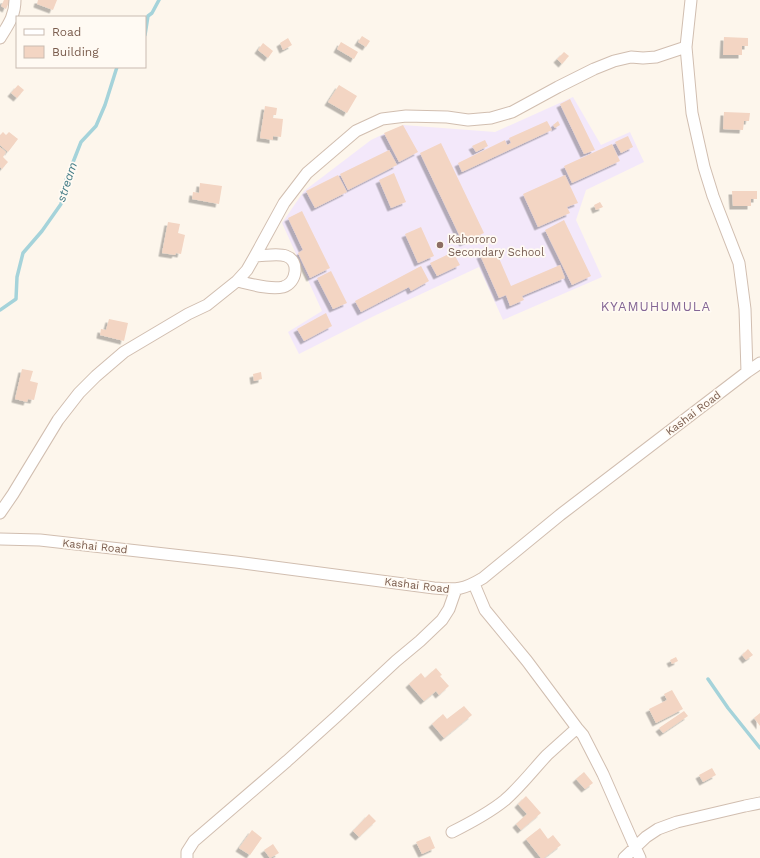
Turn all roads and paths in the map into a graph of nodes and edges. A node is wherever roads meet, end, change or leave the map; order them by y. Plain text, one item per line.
1 (15, 0) edge
2 (691, 0) edge
3 (0, 38) edge
4 (686, 47) junction
5 (255, 256) junction
6 (237, 281) junction
7 (760, 363) edge
8 (747, 372) junction
9 (0, 513) edge
10 (0, 538) edge
11 (474, 584) junction
12 (456, 590) junction
13 (577, 728) junction
14 (760, 804) edge
15 (452, 832) dead end
16 (635, 847) junction
17 (187, 853) edge
18 (177, 858) edge
19 (624, 858) edge
20 (640, 858) edge

1 - 3 street
2 - 4 street
4 - 5 street
4 - 8 street
5 - 6 street
5 - 6 street
6 - 9 street
7 - 8 street, Kashai Road
8 - 11 street, Kashai Road
10 - 12 street, Kashai Road
11 - 12 street, Kashai Road
11 - 13 street
12 - 17 street
13 - 15 street
13 - 16 street
14 - 16 street
16 - 19 street
16 - 20 street
17 - 18 street

